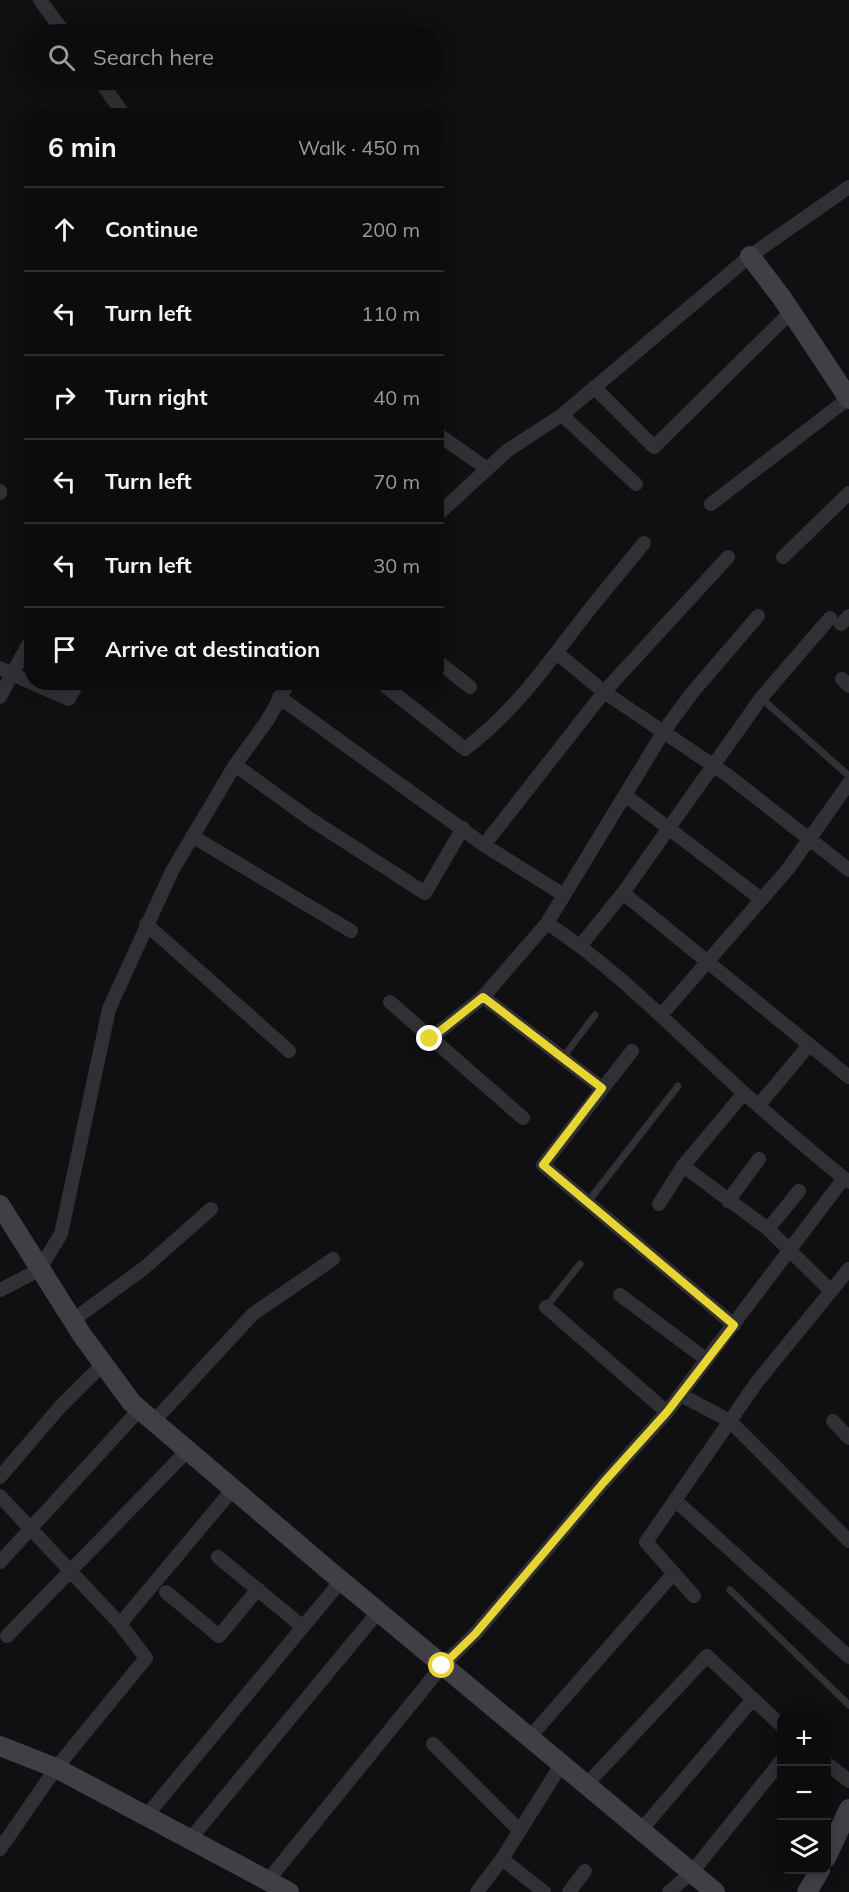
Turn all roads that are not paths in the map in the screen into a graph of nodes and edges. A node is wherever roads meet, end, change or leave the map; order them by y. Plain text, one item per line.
1 (40, 0) edge
2 (58, 24) edge
3 (106, 90) edge
4 (119, 108) edge
5 (849, 187) edge
6 (750, 256) junction
7 (791, 312) junction
8 (594, 387) junction
9 (849, 399) edge
10 (562, 414) junction
11 (444, 439) edge
12 (486, 468) junction
13 (636, 484) dead end
14 (849, 493) edge
15 (711, 504) dead end
16 (444, 508) edge
17 (644, 543) dead end
18 (728, 557) dead end
19 (783, 557) dead end
20 (758, 616) dead end
21 (840, 619) edge
22 (24, 648) edge
23 (557, 653) junction
24 (444, 666) edge
25 (6, 671) edge
26 (24, 679) edge
27 (470, 687) dead end
28 (49, 690) edge
29 (74, 690) edge
30 (284, 690) edge
31 (390, 690) edge
32 (604, 692) junction
33 (0, 697) edge
34 (279, 697) junction
35 (761, 698) junction
36 (664, 731) junction
37 (235, 765) junction
38 (714, 768) junction
39 (849, 776) edge
40 (849, 783) edge
41 (625, 795) junction
42 (463, 828) junction
43 (670, 828) junction
44 (192, 836) junction
45 (809, 838) junction
46 (484, 845) junction
47 (849, 870) edge
48 (623, 893) junction
49 (562, 894) junction
50 (761, 899) junction
51 (547, 923) junction
52 (146, 924) junction
53 (351, 931) dead end
54 (581, 945) junction
55 (707, 961) junction
56 (483, 997) junction
57 (390, 1002) dead end
58 (662, 1014) junction
59 (595, 1015) dead end
60 (430, 1039) junction
61 (809, 1045) junction
62 (289, 1051) dead end
63 (632, 1051) dead end
64 (564, 1056) junction
65 (849, 1077) edge
66 (678, 1086) dead end
67 (602, 1088) junction
68 (744, 1093) junction
69 (759, 1105) junction
70 (523, 1118) dead end
71 (759, 1160) dead end
72 (683, 1166) junction
73 (846, 1180) edge
74 (799, 1191) dead end
75 (728, 1201) junction
76 (586, 1204) junction
77 (659, 1204) dead end
78 (0, 1205) edge
79 (212, 1209) dead end
80 (768, 1229) junction
81 (788, 1248) junction
82 (333, 1259) dead end
83 (580, 1264) dead end
84 (849, 1269) edge
85 (39, 1270) junction
86 (0, 1290) edge
87 (831, 1291) junction
88 (620, 1295) dead end
89 (546, 1307) joint
90 (73, 1320) junction
91 (734, 1325) junction
92 (706, 1360) junction
93 (103, 1364) junction
94 (681, 1395) junction
95 (667, 1412) junction
96 (147, 1415) junction
97 (730, 1421) junction
98 (833, 1421) dead end
99 (849, 1438) edge
100 (188, 1450) junction
101 (0, 1477) edge
102 (233, 1489) junction
103 (0, 1496) edge
104 (676, 1501) junction
105 (31, 1528) junction
106 (849, 1540) edge
107 (218, 1557) dead end
108 (0, 1562) edge
109 (70, 1569) junction
110 (674, 1573) junction
111 (341, 1581) junction
112 (258, 1589) junction
113 (730, 1590) dead end
114 (166, 1592) dead end
115 (694, 1596) dead end
116 (378, 1612) junction
117 (120, 1623) junction
118 (303, 1627) junction
119 (7, 1636) dead end
120 (849, 1657) edge
121 (442, 1666) junction
122 (753, 1699) junction
123 (849, 1706) edge
124 (777, 1721) edge
125 (529, 1738) junction
126 (433, 1744) dead end
127 (0, 1746) edge
128 (561, 1765) junction
129 (777, 1766) edge
130 (830, 1766) edge
131 (56, 1768) junction
132 (849, 1781) edge
133 (586, 1785) junction
134 (849, 1809) edge
135 (147, 1815) junction
136 (519, 1830) junction
137 (641, 1830) junction
138 (191, 1838) junction
139 (831, 1847) edge
140 (0, 1849) edge
141 (502, 1859) junction
142 (585, 1871) dead end
143 (692, 1872) junction
144 (817, 1874) edge
145 (277, 1887) edge
146 (477, 1892) edge
147 (544, 1892) edge
148 (569, 1892) edge
149 (669, 1892) edge
150 (715, 1892) edge
151 (807, 1892) edge

1 - 2 street
3 - 4 street
5 - 6 street
6 - 7 street
6 - 8 street
7 - 8 street
7 - 9 street
8 - 10 street
9 - 15 street
10 - 12 street
10 - 13 street
11 - 12 street
12 - 16 street
14 - 19 street
17 - 23 street
18 - 32 street
20 - 36 street
21 - 35 street
22 - 25 street
23 - 31 street
23 - 32 street
24 - 27 street
25 - 26 street
25 - 33 street
28 - 29 street
30 - 34 street
32 - 36 street
32 - 46 street
34 - 37 street
34 - 42 street
35 - 38 street
35 - 39 lane
36 - 38 street
36 - 41 street
37 - 42 street
37 - 44 street
38 - 43 street
38 - 45 street
40 - 45 street
41 - 43 street
41 - 49 street
42 - 46 street
43 - 48 street
43 - 50 street
44 - 52 street
44 - 53 street
45 - 47 street
45 - 50 street
46 - 49 street
48 - 54 street
48 - 55 street
49 - 51 street
50 - 55 street
51 - 54 street
51 - 56 street
52 - 62 street
52 - 85 street
54 - 58 street
55 - 58 street
55 - 61 street
56 - 60 street
56 - 64 street
57 - 60 street
58 - 68 street
59 - 64 lane
60 - 70 street
61 - 65 street
61 - 69 street
63 - 67 street
64 - 67 street
66 - 76 lane
67 - 76 street
68 - 69 street
68 - 72 street
69 - 73 street
71 - 75 street
72 - 75 street
72 - 77 street
73 - 81 street
74 - 80 street
75 - 80 street
76 - 91 street
78 - 85 street
79 - 90 street
80 - 81 street
81 - 87 street
81 - 91 street
82 - 96 street
83 - 89 lane
84 - 87 street
85 - 86 street
85 - 90 street
87 - 97 street
88 - 92 street
89 - 95 street
90 - 93 street
91 - 92 street
92 - 94 street
93 - 96 street
93 - 101 street
94 - 95 street
94 - 97 street
95 - 121 street
96 - 100 street
96 - 105 street
97 - 104 street
97 - 106 street
98 - 99 street
100 - 102 street
100 - 109 street
102 - 111 street
102 - 117 street
103 - 105 street
104 - 110 street
104 - 120 street
105 - 108 street
105 - 109 street
107 - 112 street
109 - 117 street
109 - 119 street
110 - 115 street
110 - 125 street
111 - 116 street
111 - 118 street
112 - 114 street
112 - 118 street
113 - 123 lane
116 - 121 street
116 - 138 street
117 - 131 street
118 - 135 street
121 - 125 street
121 - 145 street
122 - 124 street
122 - 133 street
122 - 137 street
125 - 128 street
126 - 136 street
127 - 131 street
128 - 133 street
128 - 136 street
129 - 143 street
130 - 132 street
131 - 135 street
131 - 140 street
133 - 137 street
134 - 139 street
135 - 138 street
136 - 141 street
137 - 143 street
138 - 145 street
141 - 146 street
141 - 147 street
142 - 148 street
143 - 149 street
143 - 150 street
144 - 151 street

